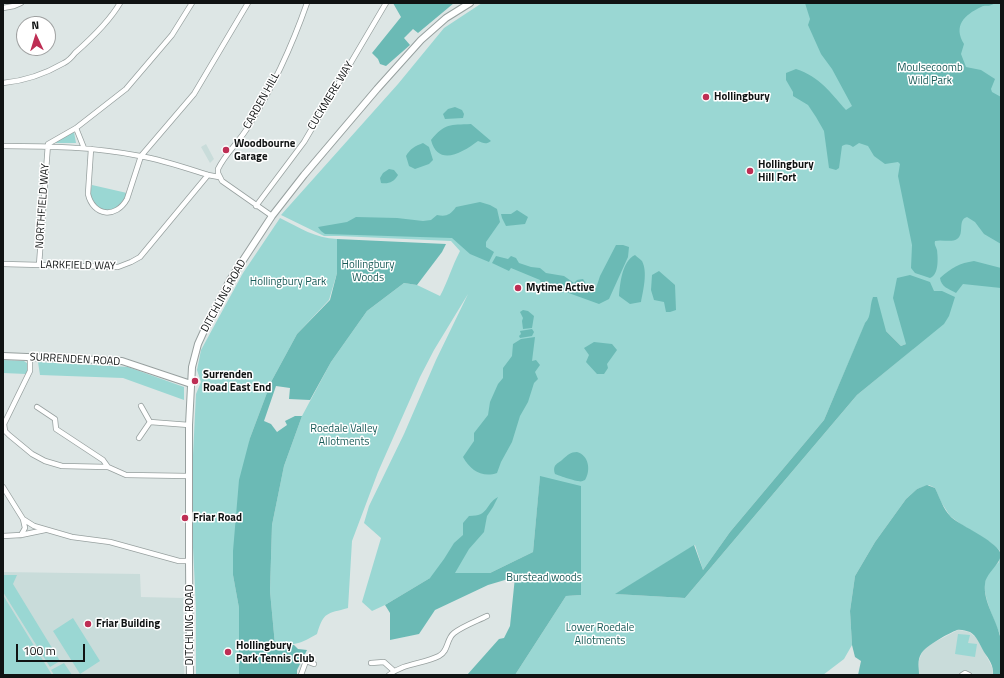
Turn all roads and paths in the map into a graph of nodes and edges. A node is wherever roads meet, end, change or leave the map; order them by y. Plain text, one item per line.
1 (21, 3) edge
2 (120, 3) edge
3 (192, 3) edge
4 (248, 3) edge
5 (307, 3) edge
6 (386, 3) edge
7 (470, 3) edge
8 (3, 8) edge
9 (3, 83) edge
10 (76, 128) junction
11 (3, 146) edge
12 (47, 146) junction
13 (84, 148) junction
14 (91, 149) junction
15 (141, 156) junction
16 (208, 175) junction
17 (219, 177) junction
18 (256, 206) junction
19 (272, 216) junction
20 (3, 264) edge
21 (39, 266) junction
22 (3, 356) edge
23 (30, 358) junction
24 (191, 384) junction
25 (141, 406) dead end
26 (37, 407) dead end
27 (150, 422) junction
28 (189, 425) junction
29 (139, 438) dead end
30 (108, 467) junction
31 (189, 476) junction
32 (3, 487) edge
33 (23, 519) junction
34 (45, 530) junction
35 (21, 535) junction
36 (3, 536) edge
37 (189, 561) junction
38 (487, 616) dead end
39 (314, 664) dead end
40 (370, 664) dead end
41 (394, 672) junction
42 (190, 675) edge
43 (301, 675) edge
44 (389, 675) edge
45 (962, 675) edge
46 (969, 675) edge

1 - 8 street
2 - 9 street
3 - 10 street
4 - 15 street
5 - 17 street, CARDEN HILL
6 - 18 street, CUCKMERE WAY
7 - 19 street, DITCHLING ROAD
10 - 12 street
10 - 13 street
11 - 12 street
12 - 13 street
12 - 21 street, NORTHFIELD WAY
13 - 14 street
14 - 15 street
14 - 15 street
15 - 16 street
16 - 17 street
16 - 21 street, LARKFIELD WAY
17 - 18 street
18 - 19 street
19 - 24 street, DITCHLING ROAD
20 - 21 street, LARKFIELD WAY
22 - 23 street, SURRENDEN ROAD
23 - 24 street, SURRENDEN ROAD
23 - 30 street
24 - 28 street, DITCHLING ROAD
25 - 27 street
26 - 30 street
27 - 28 street
27 - 29 street
28 - 31 street, DITCHLING ROAD
30 - 31 street
31 - 37 street, DITCHLING ROAD
32 - 33 street
33 - 34 street
33 - 35 street
34 - 35 street
34 - 37 street
35 - 36 street
37 - 42 street, DITCHLING ROAD
38 - 41 street
39 - 43 street
40 - 41 street
41 - 44 street
45 - 46 street

